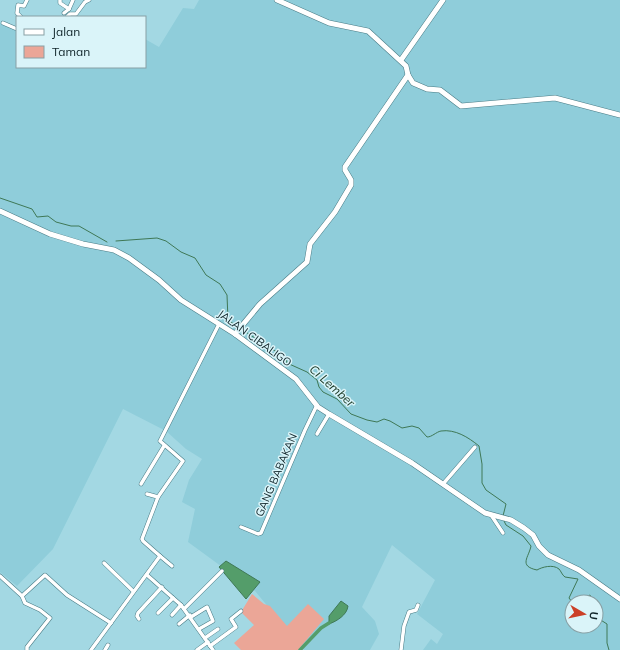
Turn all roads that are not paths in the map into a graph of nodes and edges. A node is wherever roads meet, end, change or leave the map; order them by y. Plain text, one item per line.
1 (27, 0) edge
2 (60, 0) edge
3 (73, 0) edge
4 (277, 0) edge
5 (443, 0) edge
6 (85, 1) edge
7 (69, 9) junction
8 (64, 13) dead end
9 (19, 16) edge
10 (68, 16) edge
11 (3, 23) dead end
12 (16, 29) edge
13 (401, 60) junction
14 (408, 75) junction
15 (620, 115) edge
16 (0, 211) edge
17 (219, 324) junction
18 (235, 334) junction
19 (317, 405) junction
20 (329, 414) junction
21 (317, 434) dead end
22 (164, 446) junction
23 (475, 447) dead end
24 (141, 484) dead end
25 (443, 484) junction
26 (147, 494) dead end
27 (158, 497) junction
28 (491, 515) junction
29 (241, 527) dead end
30 (503, 533) dead end
31 (160, 556) junction
32 (104, 563) dead end
33 (172, 566) dead end
34 (222, 571) dead end
35 (147, 575) junction
36 (0, 576) edge
37 (162, 586) junction
38 (133, 591) junction
39 (22, 596) junction
40 (173, 598) junction
41 (620, 599) edge
42 (418, 605) dead end
43 (183, 607) junction
44 (241, 611) dead end
45 (158, 613) dead end
46 (172, 615) dead end
47 (190, 616) junction
48 (139, 619) dead end
49 (111, 623) junction
50 (179, 624) dead end
51 (199, 629) junction
52 (218, 629) dead end
53 (208, 642) junction
54 (108, 645) dead end
55 (27, 650) edge
56 (91, 650) edge
57 (105, 650) edge
58 (196, 650) edge
59 (213, 650) edge
60 (401, 650) edge

1 - 9 street
2 - 7 street
3 - 7 street
4 - 13 main road
5 - 13 main road
6 - 10 street
7 - 8 street
11 - 12 street
13 - 14 main road
14 - 15 main road
14 - 18 main road
16 - 17 main road, JALAN CIBALIGO
17 - 18 main road, JALAN CIBALIGO
17 - 22 street
18 - 19 main road, JALAN CIBALIGO
19 - 20 main road, JALAN CIBALIGO
19 - 29 street, GANG BABAKAN
20 - 21 street
20 - 25 main road, JALAN CIBALIGO
22 - 24 street
22 - 27 street
23 - 25 street
25 - 28 main road, JALAN CIBALIGO
26 - 27 street
27 - 31 street
28 - 30 street
28 - 41 main road, JALAN CIBALIGO
31 - 33 street
31 - 35 street
32 - 38 street
34 - 43 street
35 - 37 street
35 - 38 street
36 - 39 street
37 - 40 street
37 - 48 street
38 - 49 street
39 - 49 street
39 - 55 street
40 - 43 street
40 - 45 street
42 - 60 street
43 - 46 street
43 - 47 street
44 - 53 street
47 - 50 street
47 - 51 street
47 - 51 street
49 - 56 street
51 - 53 street
52 - 53 street
53 - 58 street
53 - 59 street
54 - 57 street

